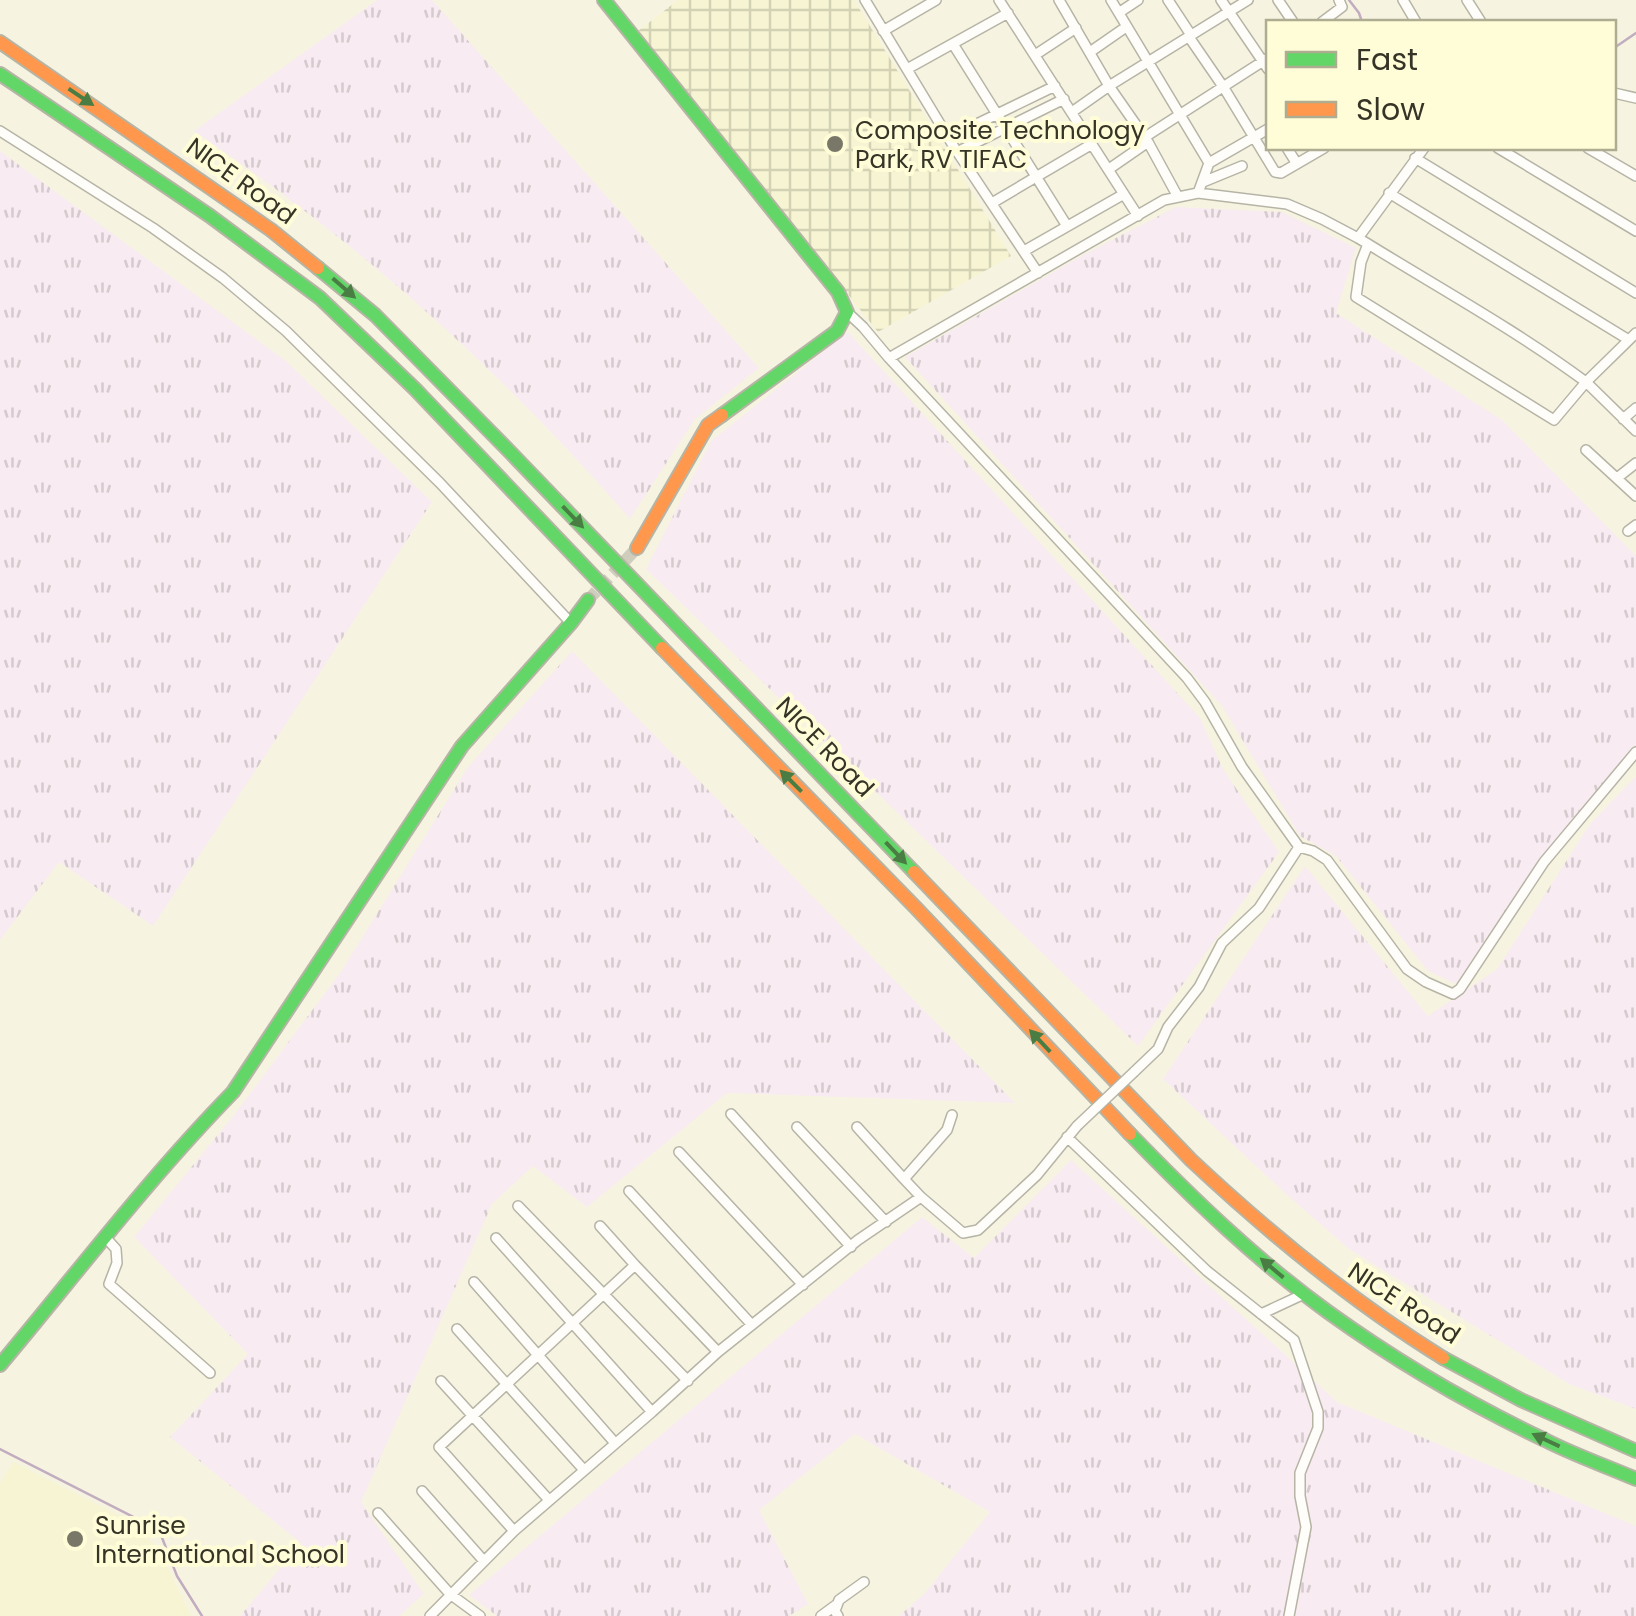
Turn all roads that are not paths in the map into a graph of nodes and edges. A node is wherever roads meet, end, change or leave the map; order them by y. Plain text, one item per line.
1 (604, 0) edge
2 (865, 0) edge
3 (936, 0) edge
4 (1014, 0) edge
5 (1061, 0) edge
6 (1111, 0) edge
7 (1138, 0) edge
8 (1168, 0) edge
9 (1220, 0) edge
10 (1248, 0) edge
11 (1338, 0) edge
12 (922, 4) edge
13 (1003, 7) edge
14 (1120, 12) junction
15 (1229, 12) junction
16 (1325, 20) edge
17 (1126, 27) junction
18 (1076, 28) junction
19 (883, 31) junction
20 (1190, 36) junction
21 (0, 42) edge
22 (953, 44) junction
23 (1090, 52) junction
24 (1035, 55) junction
25 (1148, 61) junction
26 (1266, 62) edge
27 (1266, 64) edge
28 (907, 69) junction
29 (0, 74) edge
30 (1055, 86) junction
31 (1109, 86) junction
32 (1224, 88) junction
33 (1064, 99) junction
34 (1072, 112) junction
35 (996, 114) junction
36 (1181, 114) junction
37 (1005, 128) junction
38 (1266, 130) edge
39 (0, 131) edge
40 (948, 138) junction
41 (1253, 139) junction
42 (1146, 140) junction
43 (1092, 144) junction
44 (1280, 150) edge
45 (1286, 150) edge
46 (1318, 150) edge
47 (1422, 150) edge
48 (1501, 150) edge
49 (1591, 150) edge
50 (957, 152) junction
51 (1266, 158) junction
52 (1415, 158) junction
53 (1209, 163) junction
54 (1297, 164) junction
55 (1242, 166) dead end
56 (1109, 169) junction
57 (1036, 176) junction
58 (1636, 176) edge
59 (1203, 182) junction
60 (1198, 193) junction
61 (1389, 193) junction
62 (1124, 194) junction
63 (1178, 197) junction
64 (992, 203) junction
65 (1138, 216) junction
66 (1067, 226) junction
67 (1636, 231) edge
68 (1363, 241) junction
69 (1024, 251) junction
70 (1038, 273) junction
71 (1636, 293) edge
72 (846, 312) junction
73 (1632, 336) edge
74 (889, 358) junction
75 (1586, 382) junction
76 (1636, 408) edge
77 (1623, 419) junction
78 (1636, 431) edge
79 (1586, 450) dead end
80 (1636, 463) edge
81 (1617, 478) junction
82 (1636, 496) edge
83 (638, 548) tunnel mouth
84 (588, 600) tunnel mouth
85 (572, 624) junction
86 (1636, 752) edge
87 (1299, 847) junction
88 (731, 1114) dead end
89 (952, 1114) dead end
90 (797, 1127) dead end
91 (857, 1127) dead end
92 (1068, 1137) junction
93 (679, 1152) dead end
94 (904, 1179) junction
95 (629, 1191) dead end
96 (920, 1197) junction
97 (518, 1206) dead end
98 (886, 1222) junction
99 (600, 1226) dead end
100 (106, 1238) junction
101 (496, 1238) dead end
102 (850, 1247) junction
103 (635, 1265) junction
104 (474, 1282) dead end
105 (803, 1285) junction
106 (603, 1294) junction
107 (1304, 1294) junction
108 (1261, 1314) junction
109 (573, 1323) junction
110 (752, 1324) junction
111 (456, 1329) dead end
112 (718, 1352) junction
113 (538, 1355) junction
114 (0, 1365) edge
115 (210, 1373) dead end
116 (441, 1381) dead end
117 (688, 1381) junction
118 (507, 1384) junction
119 (652, 1412) junction
120 (473, 1416) junction
121 (616, 1443) junction
122 (1636, 1451) edge
123 (584, 1470) junction
124 (1636, 1479) edge
125 (422, 1491) dead end
126 (549, 1500) junction
127 (378, 1514) dead end
128 (514, 1531) junction
129 (484, 1560) junction
130 (864, 1582) dead end
131 (450, 1594) junction
132 (836, 1605) junction
133 (430, 1616) edge
134 (480, 1616) edge
135 (820, 1616) edge
136 (838, 1616) edge
137 (1289, 1616) edge

1 - 72 main road
2 - 19 street
3 - 12 street
4 - 13 street
5 - 18 street
6 - 14 street
7 - 14 street
8 - 20 street
9 - 15 street
10 - 15 street
11 - 16 street
12 - 19 street
13 - 22 street
13 - 24 street
14 - 17 street
15 - 20 street
15 - 26 street
17 - 23 street
17 - 25 street
18 - 23 street
18 - 24 street
19 - 28 street
20 - 25 street
20 - 32 street
21 -> 122 main road, NICE Road
22 - 28 street
22 - 35 street
23 - 31 street
24 - 30 street
25 - 31 street
25 - 36 street
27 - 32 street
28 - 40 street
107 -> 29 main road, NICE Road
30 - 33 street
30 - 35 street
31 - 34 street
31 - 42 street
32 - 36 street
32 - 41 street
33 - 34 street
33 - 37 street
34 - 43 street
35 - 37 street
35 - 40 street
36 - 42 street
36 - 53 street
37 - 50 street
37 - 57 street
38 - 41 street
39 - 85 street
40 - 50 street
41 - 51 street
41 - 53 street
42 - 56 street
42 - 63 street
43 - 56 street
43 - 57 street
44 - 51 street
45 - 54 street
46 - 54 street
47 - 52 street
48 - 67 street
49 - 58 street
50 - 64 street
51 - 54 street
52 - 61 street
52 - 71 street
53 - 59 street
55 - 59 street
56 - 62 street
57 - 64 street
57 - 66 street
59 - 60 street
60 - 63 street
60 - 68 street
61 - 68 street
61 - 73 street
62 - 65 street
62 - 66 street
63 - 65 street
64 - 69 street
65 - 70 street
66 - 69 street
68 - 75 street
68 - 75 street
69 - 70 street
70 - 74 street
72 - 74 street
72 - 83 main road
73 - 75 street
74 - 87 street
75 - 77 street
76 - 77 street
77 - 78 street
79 - 81 street
80 - 81 street
81 - 82 street
84 - 85 main road
85 - 100 main road
86 - 87 street
87 - 92 street, bridge
88 - 102 street
89 - 94 street
90 - 98 street
91 - 94 street
92 - 96 street
92 - 108 street
93 - 105 street
94 - 96 street
95 - 110 street
96 - 98 street
97 - 106 street
98 - 102 street
99 - 103 street
100 - 114 main road
100 - 115 street
101 - 109 street
102 - 105 street
103 - 106 street
103 - 112 street
104 - 113 street
105 - 110 street
106 - 109 street
106 - 117 street
107 - 108 street
124 -> 107 main road, NICE Road
108 - 137 street
109 - 113 street
109 - 119 street
110 - 112 street
111 - 118 street
112 - 117 street
113 - 118 street
113 - 121 street
116 - 120 street
117 - 119 street
118 - 120 street
118 - 123 street
119 - 121 street
120 - 126 street
120 - 128 street
121 - 123 street
123 - 126 street
125 - 129 street
126 - 128 street
127 - 131 street
128 - 129 street
129 - 131 street
130 - 132 street
131 - 133 street
131 - 134 street
132 - 135 street
132 - 136 street

